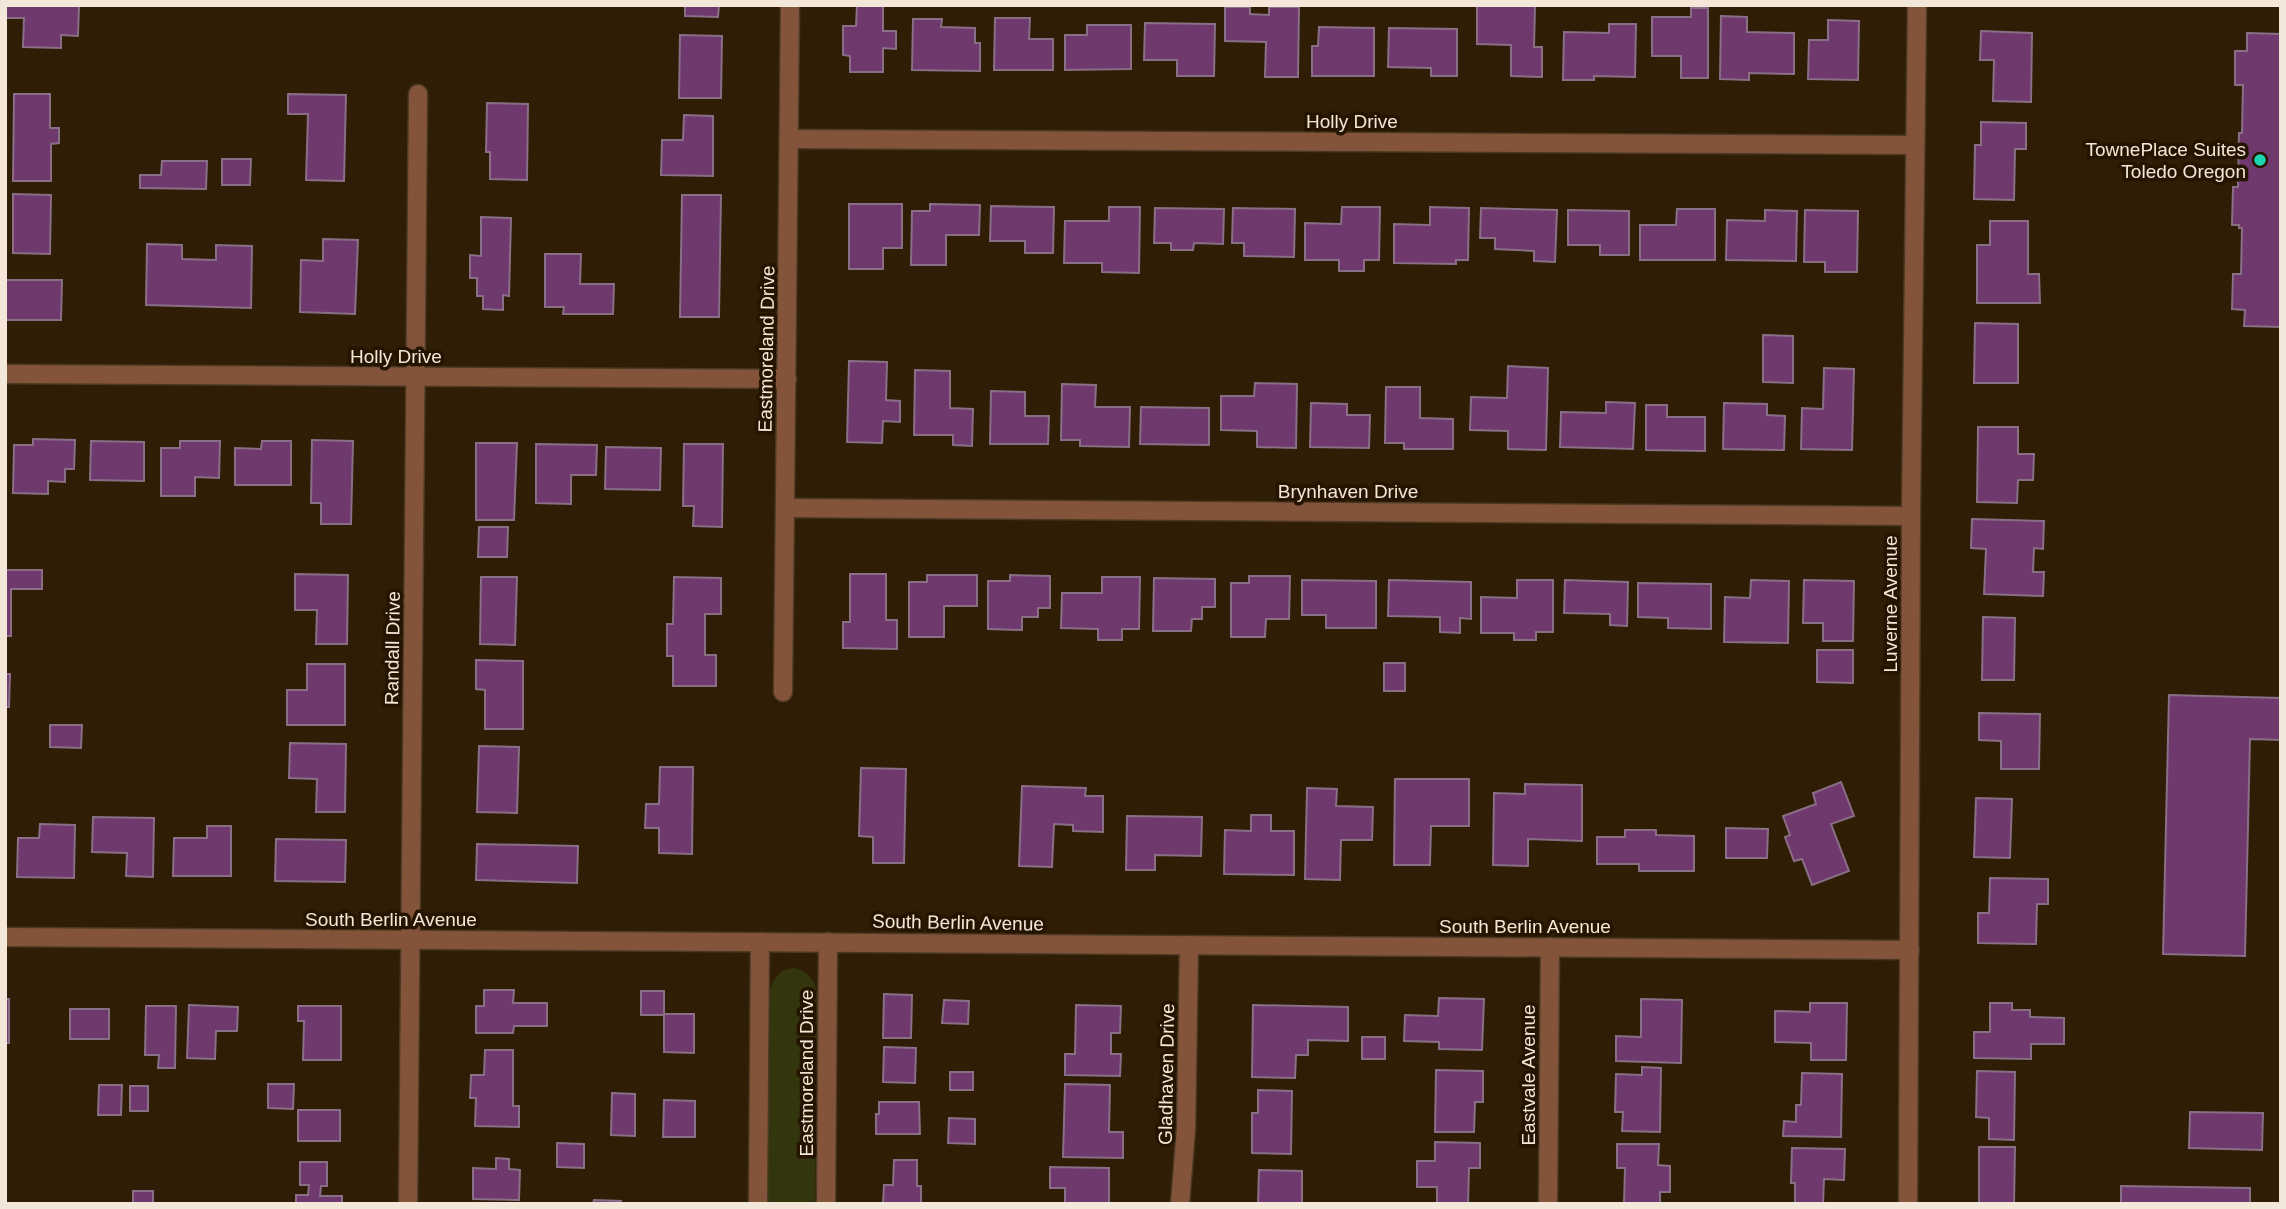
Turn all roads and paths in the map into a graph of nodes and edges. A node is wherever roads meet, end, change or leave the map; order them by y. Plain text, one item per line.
1 (790, 5) edge
2 (1917, 5) edge
3 (418, 94) dead end
4 (789, 139) junction
5 (1915, 145) junction
6 (5, 374) edge
7 (415, 377) junction
8 (786, 379) junction
9 (785, 508) junction
10 (1911, 516) junction
11 (783, 692) dead end
12 (5, 937) edge
13 (410, 940) junction
14 (760, 942) junction
15 (828, 942) junction
16 (1189, 945) junction
17 (1550, 947) junction
18 (1910, 950) junction
19 (408, 1204) edge
20 (758, 1204) edge
21 (827, 1204) edge
22 (1180, 1204) edge
23 (1548, 1204) edge
24 (1908, 1204) edge

1 - 4 street, Eastmoreland Drive
2 - 5 street, Luverne Avenue
3 - 7 street, Randall Drive
4 - 5 street, Holly Drive
4 - 8 street, Eastmoreland Drive
5 - 10 street, Luverne Avenue
6 - 7 street, Holly Drive
7 - 8 street, Holly Drive
7 - 13 street, Randall Drive
8 - 9 street, Eastmoreland Drive
9 - 10 street, Brynhaven Drive
9 - 11 street, Eastmoreland Drive
10 - 18 street, Luverne Avenue
12 - 13 street, South Berlin Avenue
13 - 14 street, South Berlin Avenue
13 - 19 street, Randall Drive
14 - 15 street, South Berlin Avenue
14 - 20 street
15 - 16 street, South Berlin Avenue
15 - 21 street, Eastmoreland Drive
16 - 17 street, South Berlin Avenue
16 - 22 street, Gladhaven Drive
17 - 18 street, South Berlin Avenue
17 - 23 street, Eastvale Avenue
18 - 24 street, Luverne Avenue

